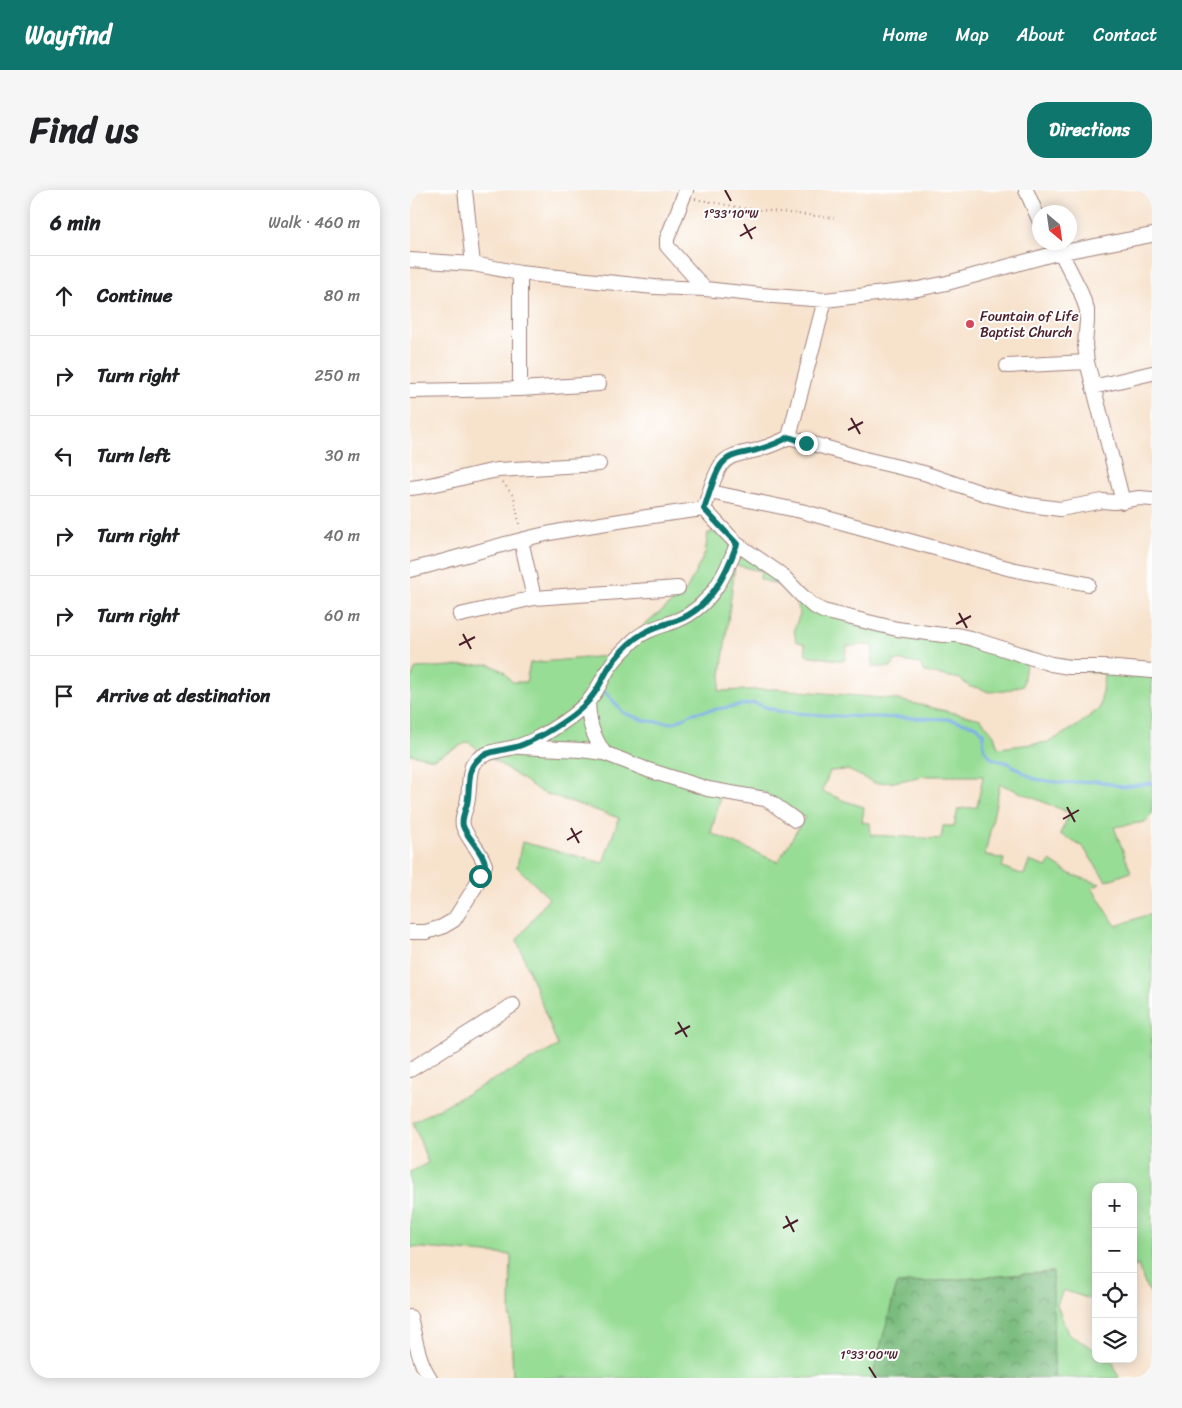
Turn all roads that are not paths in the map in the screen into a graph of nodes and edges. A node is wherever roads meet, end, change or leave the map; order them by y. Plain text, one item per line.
1 (464, 190) edge
2 (1026, 190) edge
3 (685, 194) edge
4 (1033, 205) edge
5 (1152, 235) edge
6 (1077, 246) edge
7 (1054, 250) edge
8 (410, 260) edge
9 (473, 264) junction
10 (520, 273) junction
11 (705, 289) junction
12 (825, 300) junction
13 (1087, 362) junction
14 (1007, 366) dead end
15 (1152, 373) edge
16 (599, 384) dead end
17 (1093, 387) junction
18 (520, 389) junction
19 (410, 392) edge
20 (789, 437) junction
21 (599, 464) dead end
22 (410, 488) edge
23 (710, 492) junction
24 (1152, 499) edge
25 (1123, 502) junction
26 (704, 509) junction
27 (522, 540) junction
28 (737, 544) junction
29 (410, 570) edge
30 (1088, 584) dead end
31 (678, 588) dead end
32 (534, 598) junction
33 (460, 615) dead end
34 (1152, 671) edge
35 (588, 701) junction
36 (517, 747) junction
37 (604, 753) junction
38 (795, 820) dead end
39 (410, 932) edge
40 (513, 1005) dead end
41 (410, 1070) edge
42 (410, 1317) edge
43 (430, 1378) edge

1 - 9 street
2 - 4 street
3 - 11 street
5 - 6 street
7 - 12 street
7 - 13 street
8 - 9 street
9 - 10 street
10 - 11 street
10 - 18 street
11 - 12 street
12 - 20 street
13 - 14 street
13 - 17 street
15 - 17 street
16 - 18 street
17 - 25 street
18 - 19 street
20 - 23 street
20 - 25 street
21 - 22 street
23 - 26 street
23 - 30 street
24 - 25 street
26 - 27 street
26 - 28 street
27 - 29 street
27 - 32 street
28 - 34 street
28 - 35 street
31 - 32 street
32 - 33 street
35 - 36 street
35 - 37 street
36 - 37 street
36 - 39 street
37 - 38 street
40 - 41 street
42 - 43 street

